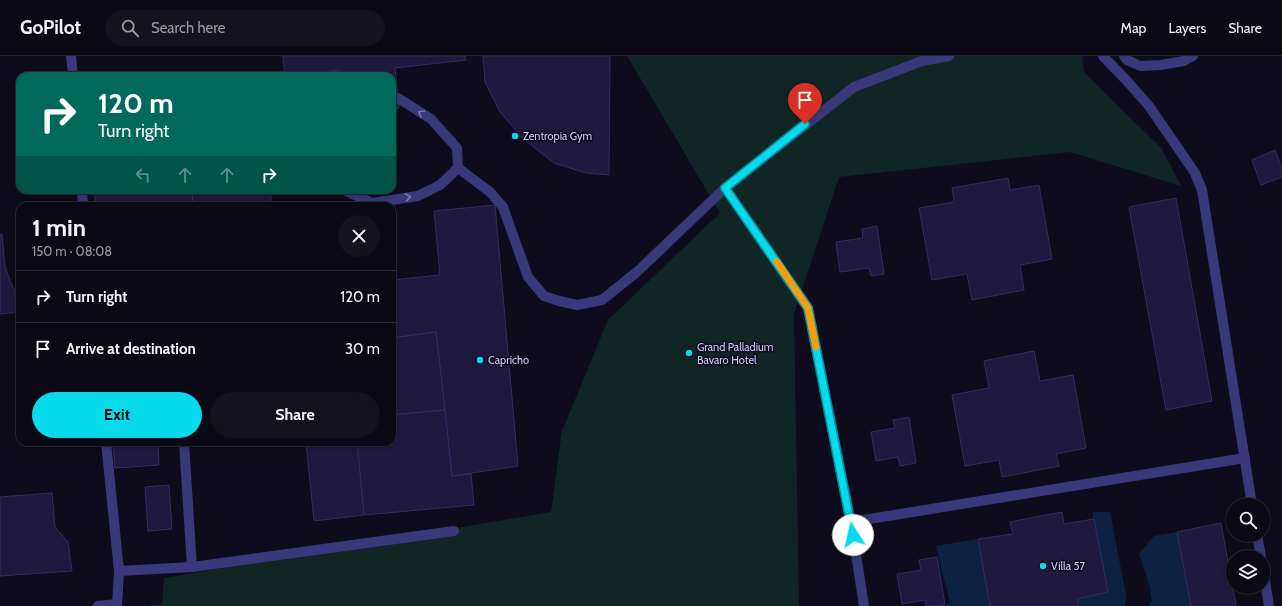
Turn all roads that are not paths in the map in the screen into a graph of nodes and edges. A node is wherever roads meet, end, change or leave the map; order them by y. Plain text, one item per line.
1 (71, 56) edge
2 (949, 56) edge
3 (1103, 56) edge
4 (1124, 56) edge
5 (1193, 56) edge
6 (73, 72) edge
7 (398, 98) dead end
8 (458, 168) junction
9 (725, 188) junction
10 (353, 194) edge
11 (370, 202) edge
12 (379, 202) edge
13 (106, 446) edge
14 (184, 446) edge
15 (1244, 458) junction
16 (1251, 498) edge
17 (851, 522) junction
18 (454, 531) dead end
19 (192, 567) junction
20 (119, 571) junction
21 (1267, 594) edge
22 (117, 605) edge
23 (98, 606) edge
24 (864, 606) edge
25 (1269, 606) edge

1 - 6 lane
2 - 9 lane
3 - 15 lane
4 - 5 lane
8 -> 7 lane
8 - 9 lane
12 -> 8 lane
9 - 17 lane
10 -> 11 lane
13 - 20 lane
14 - 19 lane
15 - 16 lane
15 - 17 lane
17 - 24 lane
18 - 19 lane
19 - 20 lane
20 - 22 lane
21 - 25 lane
22 - 23 lane

